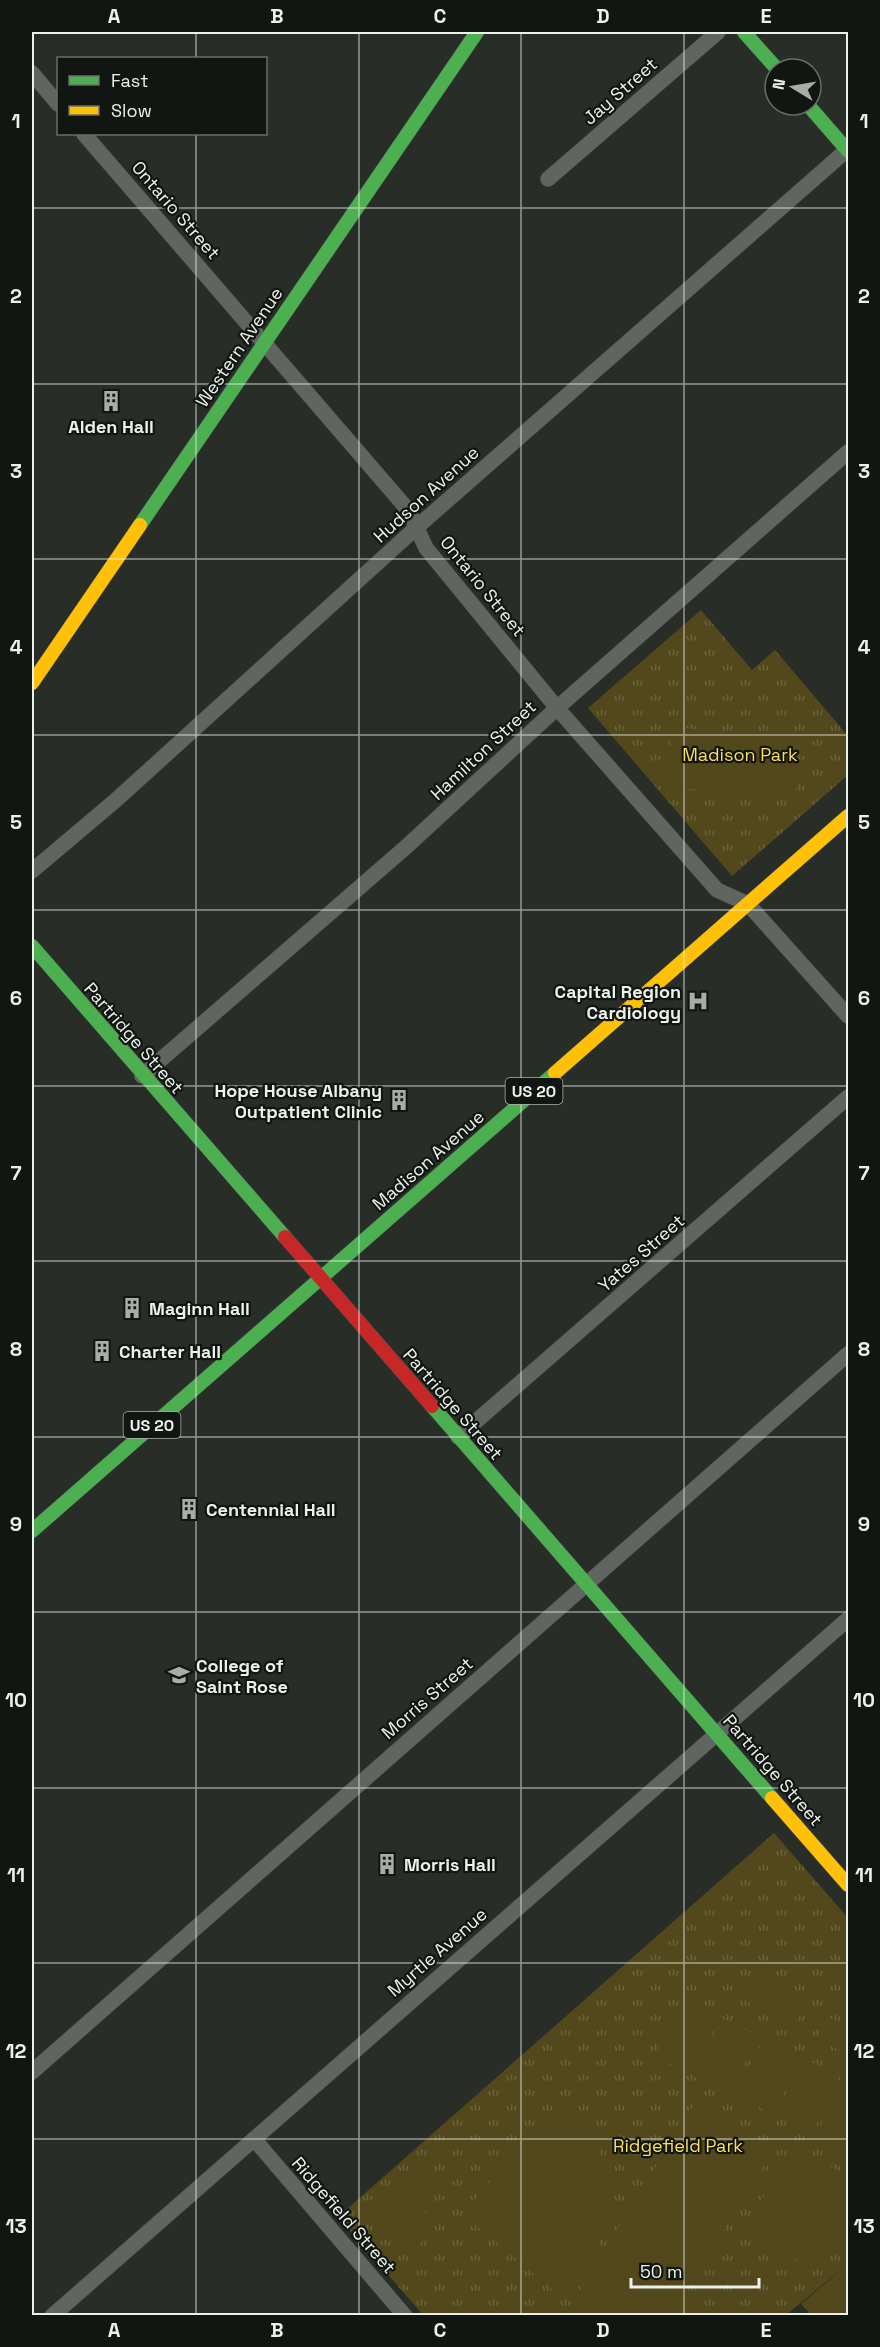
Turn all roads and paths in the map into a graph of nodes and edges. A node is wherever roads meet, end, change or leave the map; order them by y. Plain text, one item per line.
1 (477, 32) edge
2 (718, 32) edge
3 (744, 32) edge
4 (766, 57) edge
5 (32, 73) edge
6 (57, 103) edge
7 (819, 117) edge
8 (85, 135) edge
9 (848, 150) edge
10 (548, 179) dead end
11 (265, 341) junction
12 (849, 452) edge
13 (417, 527) junction
14 (32, 683) edge
15 (557, 708) junction
16 (849, 816) edge
17 (32, 871) edge
18 (748, 904) junction
19 (32, 946) edge
20 (849, 1016) edge
21 (142, 1076) junction
22 (849, 1097) edge
23 (320, 1279) junction
24 (849, 1354) edge
25 (458, 1437) junction
26 (32, 1531) edge
27 (587, 1585) junction
28 (849, 1619) edge
29 (717, 1733) junction
30 (849, 1885) edge
31 (32, 2072) edge
32 (254, 2139) junction
33 (403, 2315) edge
34 (52, 2316) edge

1 - 11 street, Western Avenue
2 - 10 street, Jay Street
3 - 4 street
5 - 6 street
7 - 9 street
8 - 11 street, Ontario Street
9 - 13 street, Hudson Avenue
11 - 13 street, Ontario Street
11 - 14 street, Western Avenue
12 - 15 street, Hamilton Street
13 - 15 street, Ontario Street
13 - 17 street, Hudson Avenue
15 - 18 street, Ontario Street
15 - 21 street, Hamilton Street
16 - 18 street, Madison Avenue / US 20
18 - 20 street, Ontario Street
18 - 23 street, Madison Avenue / US 20
19 - 21 street, Partridge Street
21 - 23 street, Partridge Street
22 - 25 street, Yates Street
23 - 25 street, Partridge Street
23 - 26 street, Madison Avenue / US 20
24 - 27 street, Morris Street
25 - 27 street, Partridge Street
27 - 29 street, Partridge Street
27 - 31 street, Morris Street
28 - 29 street, Myrtle Avenue
29 - 30 street, Partridge Street
29 - 32 street, Myrtle Avenue
32 - 33 street, Ridgefield Street
32 - 34 street, Myrtle Avenue

